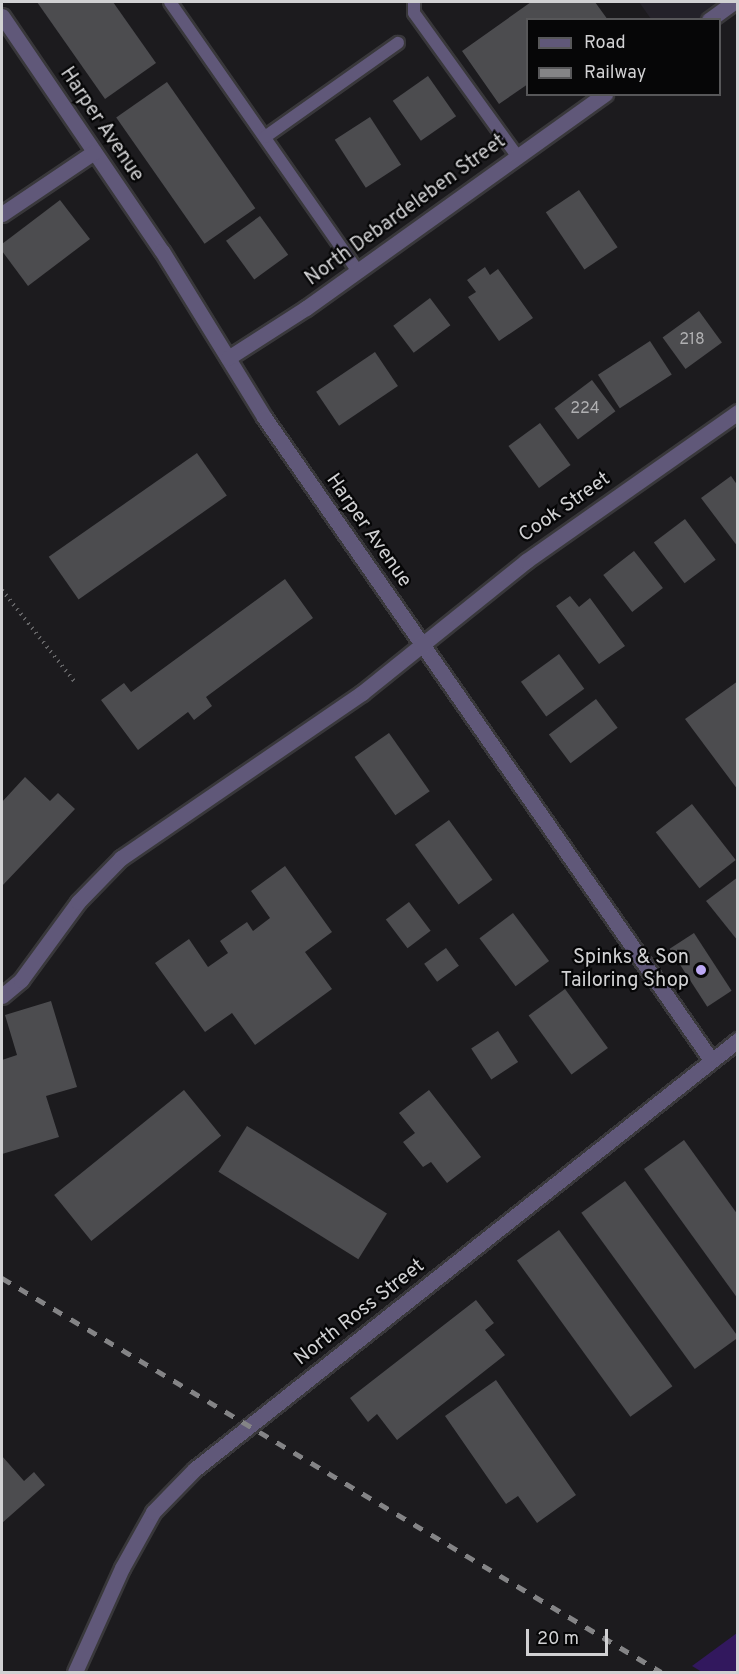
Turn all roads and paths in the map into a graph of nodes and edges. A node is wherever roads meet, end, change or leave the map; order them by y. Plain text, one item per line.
1 (170, 2) edge
2 (414, 2) edge
3 (734, 2) edge
4 (2, 16) edge
5 (712, 18) edge
6 (399, 43) dead end
7 (602, 96) edge
8 (265, 137) junction
9 (94, 152) junction
10 (518, 157) junction
11 (2, 214) edge
12 (358, 271) junction
13 (228, 358) junction
14 (738, 412) edge
15 (2, 590) edge
16 (422, 647) junction
17 (74, 681) dead end
18 (2, 996) edge
19 (738, 1040) edge
20 (712, 1061) junction
21 (75, 1672) edge

1 - 8 lane
2 - 10 lane
3 - 5 street
4 - 9 street, Harper Avenue
6 - 8 lane
7 - 10 street, North Debardeleben Street
8 - 12 lane
9 - 11 street
9 - 13 street, Harper Avenue
10 - 12 street, North Debardeleben Street
12 - 13 street, North Debardeleben Street
13 - 16 street, Harper Avenue
14 - 16 street, Cook Street
15 - 17 path
16 - 18 street, Cook Street
16 - 20 street, Harper Avenue
19 - 20 street, North Ross Street
20 - 21 street, North Ross Street

